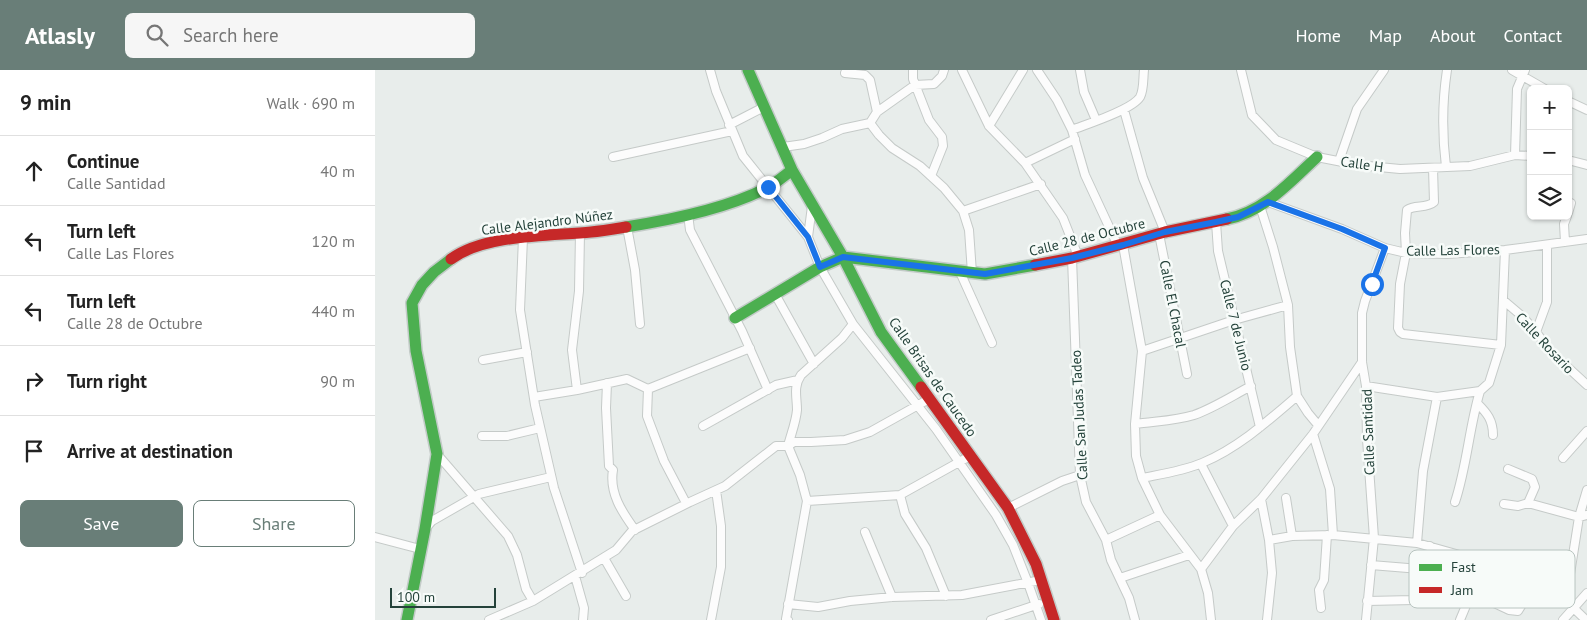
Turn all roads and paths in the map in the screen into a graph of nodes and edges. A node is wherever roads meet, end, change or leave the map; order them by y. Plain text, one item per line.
1 (710, 70) edge
2 (748, 70) edge
3 (913, 70) edge
4 (944, 70) edge
5 (962, 70) edge
6 (1023, 70) edge
7 (1037, 70) edge
8 (1080, 70) edge
9 (1143, 70) edge
10 (1241, 70) edge
11 (1384, 70) edge
12 (1447, 70) edge
13 (1511, 70) edge
14 (845, 72) dead end
15 (1523, 73) edge
16 (915, 85) junction
17 (1540, 85) edge
18 (1572, 103) edge
19 (764, 107) junction
20 (1123, 110) junction
21 (1587, 110) edge
22 (877, 112) junction
23 (1096, 120) junction
24 (870, 123) junction
25 (989, 126) junction
26 (731, 128) junction
27 (1072, 130) junction
28 (1075, 139) junction
29 (783, 147) junction
30 (1515, 155) junction
31 (1527, 156) edge
32 (613, 157) dead end
33 (1317, 157) junction
34 (1339, 161) junction
35 (1572, 161) edge
36 (1025, 163) junction
37 (1587, 165) edge
38 (1446, 167) junction
39 (1433, 168) junction
40 (792, 170) junction
41 (931, 176) junction
42 (1041, 184) junction
43 (768, 187) junction
44 (1264, 204) junction
45 (812, 206) junction
46 (963, 211) junction
47 (688, 214) junction
48 (1566, 220) edge
49 (1216, 222) junction
50 (627, 226) junction
51 (580, 233) junction
52 (1162, 233) junction
53 (808, 237) junction
54 (523, 238) junction
55 (1587, 239) edge
56 (1565, 242) junction
57 (1547, 245) junction
58 (1121, 246) junction
59 (1385, 248) junction
60 (1505, 250) junction
61 (1406, 253) junction
62 (843, 257) junction
63 (1075, 257) junction
64 (820, 267) junction
65 (960, 272) junction
66 (972, 273) junction
67 (775, 294) junction
68 (1503, 300) junction
69 (1288, 305) junction
70 (735, 318) junction
71 (1234, 320) junction
72 (640, 324) dead end
73 (853, 324) junction
74 (881, 332) junction
75 (1536, 332) junction
76 (1179, 339) junction
77 (868, 342) junction
78 (992, 343) dead end
79 (1501, 345) junction
80 (749, 348) junction
81 (1142, 351) junction
82 (527, 352) junction
83 (483, 360) dead end
84 (1362, 362) junction
85 (814, 364) junction
86 (1187, 374) dead end
87 (798, 380) junction
88 (607, 383) junction
89 (1587, 385) edge
90 (1251, 386) junction
91 (1366, 386) junction
92 (648, 389) junction
93 (577, 390) junction
94 (768, 390) junction
95 (1480, 391) junction
96 (1297, 396) junction
97 (534, 397) junction
98 (1437, 397) junction
99 (929, 399) junction
100 (1477, 403) junction
101 (917, 406) junction
102 (1135, 424) junction
103 (1318, 425) junction
104 (703, 426) dead end
105 (1260, 427) junction
106 (541, 428) junction
107 (1587, 431) edge
108 (1313, 434) junction
109 (1493, 435) dead end
110 (482, 436) dead end
111 (788, 446) junction
112 (437, 454) junction
113 (970, 456) junction
114 (1563, 458) dead end
115 (959, 462) junction
116 (1201, 464) junction
117 (1508, 469) dead end
118 (1080, 475) junction
119 (551, 477) junction
120 (1142, 478) junction
121 (716, 490) junction
122 (1587, 490) edge
123 (899, 495) junction
124 (474, 496) junction
125 (1285, 498) dead end
126 (1261, 499) junction
127 (807, 500) junction
128 (1455, 502) dead end
129 (1528, 503) junction
130 (686, 504) junction
131 (1504, 504) dead end
132 (1007, 507) junction
133 (994, 512) junction
134 (1160, 514) junction
135 (1583, 516) edge
136 (1233, 526) junction
137 (425, 529) junction
138 (635, 530) junction
139 (865, 532) dead end
140 (1330, 535) junction
141 (1292, 536) junction
142 (375, 537) edge
143 (1374, 538) junction
144 (1106, 540) junction
145 (1269, 540) junction
146 (1417, 543) junction
147 (1430, 546) junction
148 (420, 549) junction
149 (1429, 550) edge
150 (1444, 550) edge
151 (1575, 552) edge
152 (1189, 555) junction
153 (604, 558) junction
154 (1371, 565) junction
155 (1201, 568) junction
156 (1409, 568) edge
157 (579, 574) junction
158 (1119, 578) junction
159 (1041, 580) junction
160 (1029, 582) junction
161 (1587, 594) edge
162 (626, 596) dead end
163 (946, 596) junction
164 (892, 597) junction
165 (1409, 600) edge
166 (533, 601) junction
167 (1367, 601) junction
168 (1048, 602) junction
169 (789, 604) junction
170 (1036, 605) junction
171 (1575, 607) edge
172 (1321, 608) dead end
173 (1466, 608) edge
174 (1505, 608) edge
175 (1519, 608) edge
176 (1574, 608) joint
177 (407, 620) edge
178 (489, 620) edge
179 (583, 620) edge
180 (711, 620) edge
181 (787, 620) edge
182 (991, 620) edge
183 (1041, 620) edge
184 (1054, 620) edge
185 (1135, 620) edge
186 (1211, 620) edge
187 (1267, 620) edge
188 (1366, 620) edge
189 (1460, 620) edge
190 (1563, 620) edge
191 (1586, 620) edge

1 - 26 street
2 - 19 street, Calle Brisas de Caucedo
3 - 16 street
4 - 16 street
5 - 25 street, Calle San Judas Tadeo
6 - 25 street
7 - 27 street
8 - 23 street
9 - 20 street
10 - 33 street, Calle H
11 - 34 street
12 - 38 street
13 - 15 street
14 - 22 street
15 - 17 street
15 - 30 street
16 - 22 street
16 - 41 street
18 - 21 street
19 - 26 street
19 - 29 street, Calle Brisas de Caucedo
20 - 23 street
20 - 52 street, Calle El Chacal
22 - 24 street
23 - 27 street
24 - 29 street
24 - 41 street
25 - 36 street, Calle San Judas Tadeo
26 - 32 street
26 - 43 street
27 - 28 street
28 - 36 street
28 - 58 street
29 - 40 street, Calle Brisas de Caucedo
30 - 31 street, Calle H
30 - 38 street, Calle H
33 - 34 street, Calle H
33 - 44 street, Calle 28 de Octubre
34 - 39 street, Calle H
35 - 37 street
36 - 42 street, Calle San Judas Tadeo
38 - 39 street, Calle H
39 - 61 street
40 - 43 street, Calle Alejandro Núñez
40 - 45 street, Calle Brisas de Caucedo
41 - 46 street
42 - 46 street
42 - 63 street, Calle San Judas Tadeo
43 - 47 street, Calle Alejandro Núñez
43 - 53 street
44 - 49 street, Calle 28 de Octubre
44 - 59 street, Calle Las Flores
44 - 69 street
45 - 53 street
45 - 62 street, Calle Brisas de Caucedo
46 - 66 street
47 - 50 street, Calle Alejandro Núñez
47 - 70 street
48 - 56 street
49 - 52 street, Calle 28 de Octubre
49 - 71 street, Calle 7 de Junio
50 - 51 street, Calle Alejandro Núñez
50 - 72 street
51 - 54 street, Calle Alejandro Núñez
51 - 93 street
52 - 58 street, Calle 28 de Octubre
52 - 76 street, Calle El Chacal
53 - 64 street
54 - 82 street
54 - 112 street, Calle Alejandro Núñez
55 - 56 street, Calle Las Flores
56 - 57 street, Calle Las Flores
57 - 60 street, Calle Las Flores
57 - 75 street
58 - 63 street, Calle 28 de Octubre
58 - 81 street
59 - 61 street, Calle Las Flores
59 - 84 street, Calle Santidad
60 - 61 street, Calle Las Flores
60 - 68 street
61 - 79 street
62 - 64 street
62 - 65 street, Calle 28 de Octubre
62 - 74 street, Calle Brisas de Caucedo
63 - 66 street, Calle 28 de Octubre
63 - 118 street, Calle San Judas Tadeo
64 - 67 street
64 - 73 street
65 - 66 street, Calle 28 de Octubre
65 - 78 street
67 - 70 street
67 - 85 street
68 - 75 street, Calle Rosario
68 - 79 street
69 - 71 street
69 - 96 street
70 - 80 street
71 - 76 street
71 - 90 street, Calle 7 de Junio
73 - 77 street
73 - 85 street
74 - 77 street
74 - 99 street, Calle Brisas de Caucedo
75 - 89 street, Calle Rosario
76 - 81 street
76 - 86 street, Calle El Chacal
77 - 101 street
79 - 95 street
80 - 92 street
80 - 94 street
81 - 102 street
82 - 83 street
82 - 97 street
84 - 91 street, Calle Santidad
84 - 103 street
85 - 87 street
87 - 94 street
87 - 111 street
88 - 92 street
88 - 93 street
88 - 138 street
90 - 102 street
90 - 105 street, Calle 7 de Junio
91 - 98 street
91 - 143 street, Calle Santidad
92 - 130 street
93 - 97 street
94 - 104 street
95 - 98 street
95 - 100 street
96 - 103 street
96 - 105 street
97 - 106 street
98 - 146 street
99 - 101 street
99 - 113 street, Calle Brisas de Caucedo
100 - 109 street
100 - 128 street
101 - 111 street
101 - 115 street
102 - 120 street
103 - 108 street
105 - 116 street
106 - 110 street
106 - 119 street
107 - 114 street
108 - 126 street
108 - 140 street
111 - 121 street
111 - 127 street
112 - 124 street
112 - 137 street
113 - 115 street
113 - 132 street, Calle Brisas de Caucedo
115 - 123 street
115 - 133 street
116 - 120 street
116 - 136 street
117 - 129 street
118 - 132 street
118 - 144 street, Calle San Judas Tadeo
119 - 124 street
119 - 157 street
120 - 134 street
121 - 130 street
121 - 180 street
122 - 135 street
123 - 127 street
123 - 163 street
124 - 137 street
124 - 166 street
125 - 141 street
126 - 136 street
126 - 145 street
127 - 169 street
129 - 131 street
129 - 135 street
130 - 138 street
132 - 133 street
132 - 159 street, Calle Brisas de Caucedo
133 - 160 street
134 - 144 street
134 - 152 street
135 - 151 street
136 - 155 street
137 - 148 street
138 - 153 street
139 - 164 street
140 - 141 street
140 - 143 street
140 - 172 street
141 - 145 street
142 - 148 street
143 - 146 street
143 - 154 street, Calle Santidad
144 - 158 street, Calle San Judas Tadeo
145 - 187 street
146 - 147 street
147 - 149 street
147 - 150 street
148 - 177 street
152 - 155 street
152 - 158 street
153 - 157 street
153 - 162 street
154 - 156 street
154 - 167 street, Calle Santidad
155 - 186 street
157 - 166 street
157 - 179 street
158 - 185 street, Calle San Judas Tadeo
159 - 160 street
159 - 168 street, Calle Brisas de Caucedo
160 - 163 street
160 - 170 street
161 - 171 street
163 - 164 street
164 - 169 street
165 - 167 street
166 - 178 street
167 - 188 street, Calle Santidad
168 - 170 street
168 - 184 street, Calle Brisas de Caucedo
169 - 181 street
170 - 182 street
170 - 183 street
173 - 189 street
174 - 175 street
176 - 190 street
176 - 191 street

